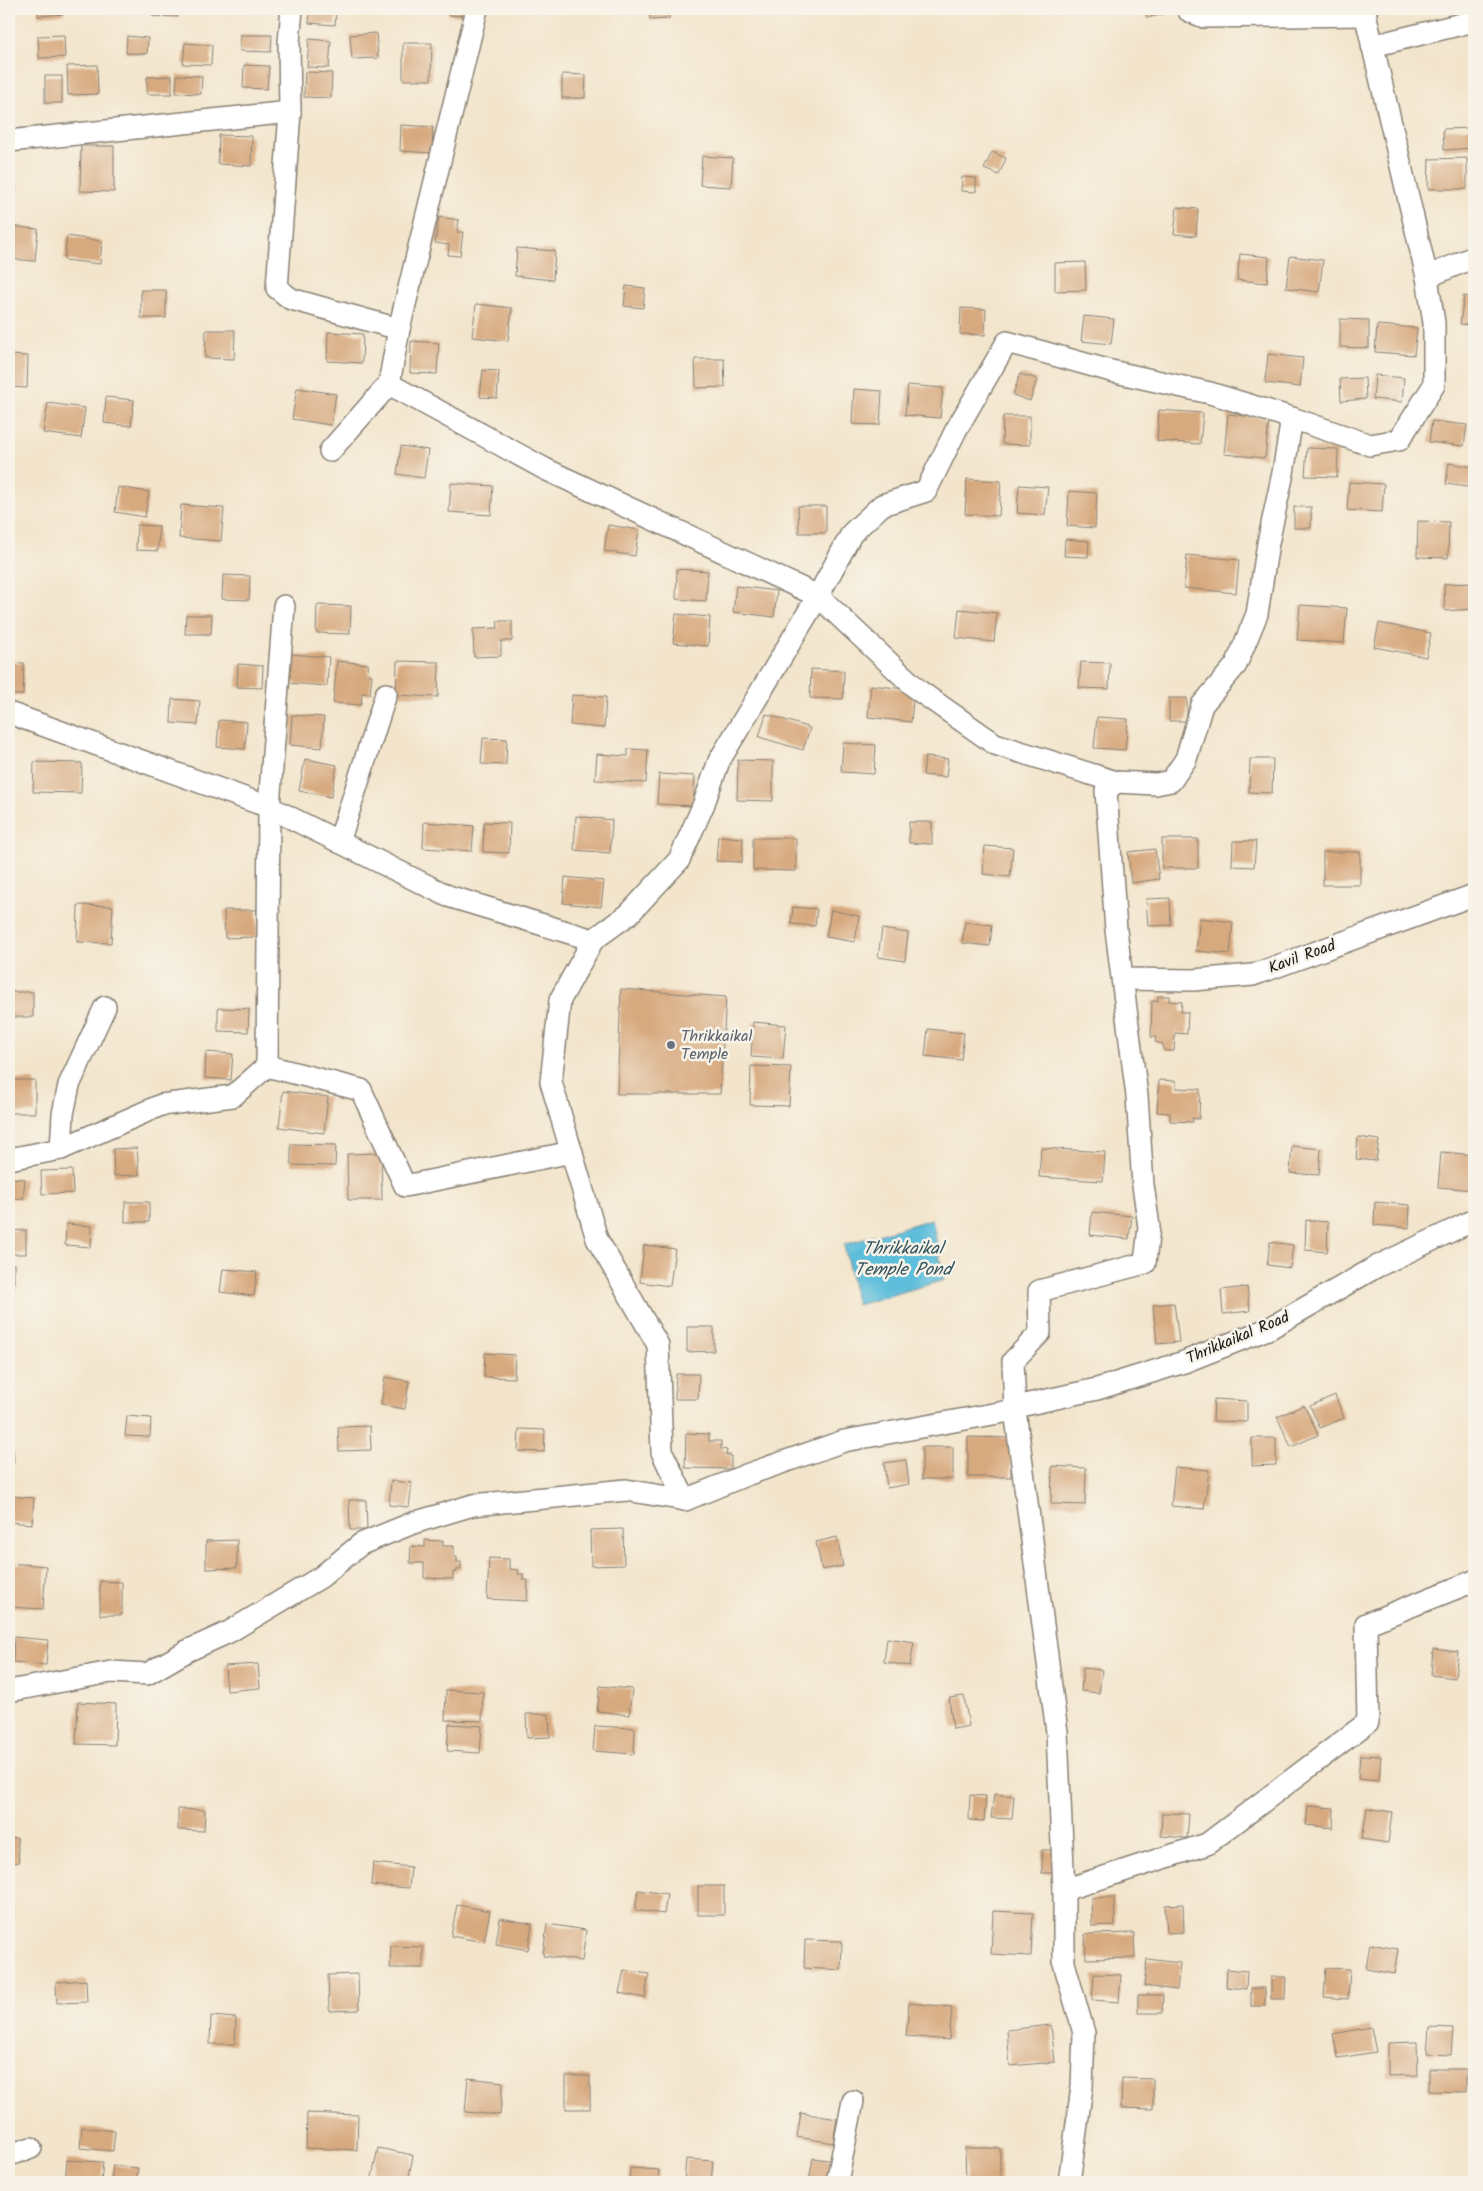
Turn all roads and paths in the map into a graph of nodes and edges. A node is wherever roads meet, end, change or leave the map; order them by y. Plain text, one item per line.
1 (292, 9) edge
2 (478, 9) edge
3 (1189, 9) edge
4 (1365, 12) edge
5 (1474, 21) edge
6 (1372, 46) junction
7 (290, 112) junction
8 (9, 141) edge
9 (1474, 257) edge
10 (1427, 277) junction
11 (399, 329) junction
12 (388, 384) junction
13 (1292, 418) junction
14 (330, 451) dead end
15 (818, 596) junction
16 (284, 606) dead end
17 (386, 694) dead end
18 (9, 713) edge
19 (1116, 782) junction
20 (268, 807) junction
21 (339, 842) junction
22 (1474, 895) edge
23 (593, 940) junction
24 (1123, 979) junction
25 (105, 1007) dead end
26 (267, 1066) junction
27 (61, 1149) junction
28 (572, 1152) junction
29 (9, 1159) edge
30 (1474, 1220) edge
31 (1015, 1410) junction
32 (685, 1500) junction
33 (1474, 1581) edge
34 (9, 1691) edge
35 (1064, 1890) junction
36 (853, 2101) dead end
37 (31, 2148) dead end
38 (9, 2154) edge
39 (837, 2182) edge
40 (1069, 2182) edge

1 - 7 street
2 - 11 street
3 - 4 street
4 - 6 street
5 - 6 street
6 - 10 street
7 - 8 street
7 - 11 street
9 - 10 street
10 - 13 street
11 - 12 street
12 - 14 street
12 - 15 street
13 - 15 street
13 - 19 street
15 - 19 street
15 - 23 street
16 - 20 street
17 - 21 street
18 - 20 street
19 - 24 street
20 - 21 street
20 - 26 street
21 - 23 street
22 - 24 street, Kavil Road
23 - 28 street
24 - 31 street
25 - 27 street
26 - 27 street
26 - 28 street
27 - 29 street
28 - 32 street
30 - 31 street, Thrikkaikal Road
31 - 32 street, Thrikkaikal Road
31 - 35 street
32 - 34 street
33 - 35 street
35 - 40 street
36 - 39 street
37 - 38 street

